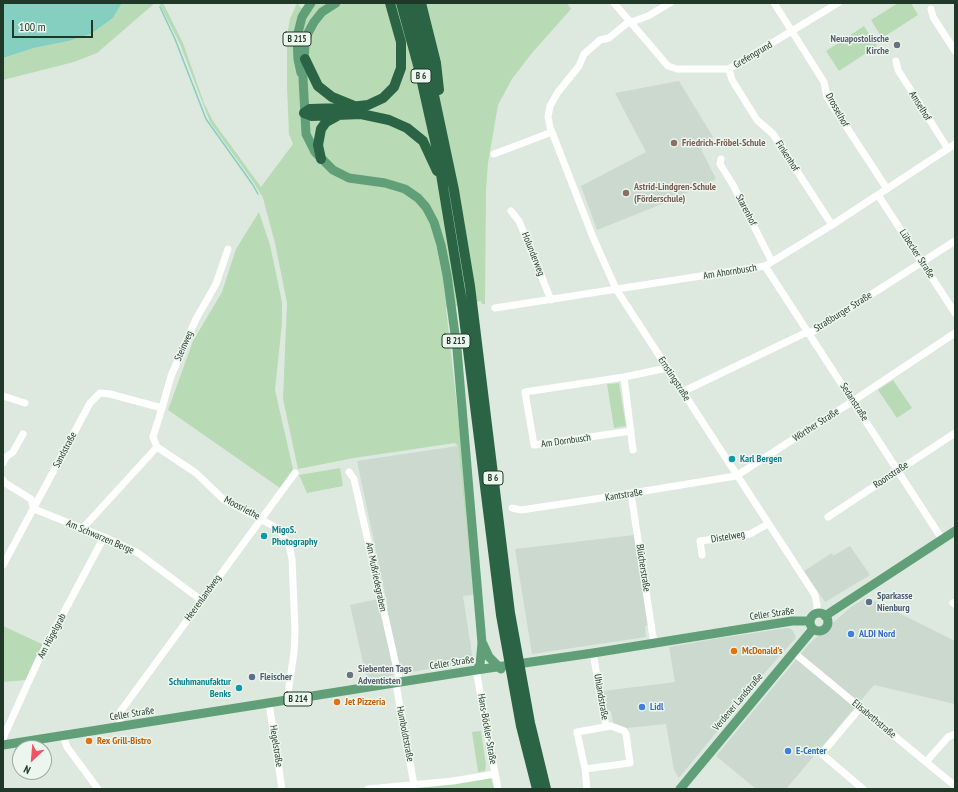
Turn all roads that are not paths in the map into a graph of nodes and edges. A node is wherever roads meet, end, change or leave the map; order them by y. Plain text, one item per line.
1 (311, 3) edge
2 (336, 3) edge
3 (390, 3) edge
4 (401, 3) edge
5 (411, 3) edge
6 (421, 3) edge
7 (614, 3) edge
8 (670, 3) edge
9 (774, 3) edge
10 (838, 3) edge
11 (931, 9) dead end
12 (630, 22) junction
13 (792, 30) junction
14 (955, 51) edge
15 (305, 59) junction
16 (896, 61) dead end
17 (729, 69) junction
18 (303, 78) junction
19 (354, 106) junction
20 (304, 113) junction
21 (340, 115) junction
22 (442, 130) junction
23 (552, 132) junction
24 (955, 144) edge
25 (948, 149) junction
26 (494, 154) dead end
27 (321, 159) junction
28 (721, 159) dead end
29 (444, 186) junction
30 (887, 189) junction
31 (878, 195) junction
32 (511, 211) dead end
33 (832, 225) junction
34 (955, 241) edge
35 (228, 249) dead end
36 (772, 262) junction
37 (922, 262) junction
38 (765, 266) junction
39 (616, 289) junction
40 (551, 300) junction
41 (495, 308) dead end
42 (955, 313) edge
43 (808, 332) junction
44 (955, 333) edge
45 (667, 368) junction
46 (624, 377) junction
47 (682, 392) junction
48 (3, 396) edge
49 (853, 401) junction
50 (25, 403) dead end
51 (162, 408) junction
52 (631, 432) junction
53 (955, 433) edge
54 (23, 434) dead end
55 (157, 447) junction
56 (633, 450) dead end
57 (3, 463) edge
58 (897, 470) junction
59 (350, 472) dead end
60 (295, 473) dead end
61 (736, 476) junction
62 (3, 480) edge
63 (631, 494) junction
64 (512, 508) dead end
65 (34, 509) junction
66 (828, 517) dead end
67 (261, 518) junction
68 (768, 524) junction
69 (82, 529) junction
70 (955, 531) edge
71 (104, 537) junction
72 (942, 539) junction
73 (702, 555) dead end
74 (3, 565) edge
75 (202, 600) junction
76 (821, 615) junction
77 (812, 625) junction
78 (482, 643) junction
79 (654, 643) junction
80 (793, 652) junction
81 (593, 653) junction
82 (512, 656) junction
83 (499, 667) junction
84 (476, 670) junction
85 (398, 683) junction
86 (289, 700) junction
87 (269, 703) junction
88 (860, 708) junction
89 (120, 726) junction
90 (606, 727) junction
91 (955, 734) edge
92 (63, 736) junction
93 (3, 738) edge
94 (3, 746) edge
95 (926, 762) junction
96 (585, 769) junction
97 (495, 774) junction
98 (414, 785) junction
99 (955, 786) edge
100 (98, 789) edge
101 (282, 789) edge
102 (368, 789) edge
103 (498, 789) edge
104 (537, 789) edge
105 (541, 789) edge
106 (546, 789) edge
107 (587, 789) edge
108 (680, 789) edge
109 (862, 789) edge

1 - 18 main road, B 215
2 - 15 main road, B 215
3 - 19 highway
4 - 29 highway, B 6
5 - 22 highway, B 6
6 - 22 highway
7 - 12 street, Grefengrund
8 - 12 street, Ernstingstraße
9 - 13 street, Drosselhof
10 - 13 street, Grefengrund
11 - 14 street
12 - 17 street, Grefengrund
12 - 23 street, Ernstingstraße
13 - 17 street, Grefengrund
13 - 30 street, Drosselhof
15 - 18 main road, B 215
15 - 19 highway
16 - 25 street, Amselhof
17 - 33 street, Finkenhof
18 - 20 main road, B 215
19 - 20 highway
20 - 21 highway
20 - 27 main road, B 215
21 - 27 highway
21 - 29 highway
22 - 82 highway, B 6
23 - 26 street
23 - 39 street, Ernstingstraße
24 - 25 street, Am Ahornbusch
25 - 30 street, Am Ahornbusch
27 - 78 main road, B 215
28 - 36 street, Starenhof
29 - 82 highway, B 6
30 - 31 street, Am Ahornbusch
31 - 33 street, Am Ahornbusch
31 - 37 street, Lübecker Straße
32 - 40 street, Holunderweg
33 - 36 street, Am Ahornbusch
34 - 37 street, Straßburger Straße
35 - 51 street, Steinweg
36 - 38 street, Am Ahornbusch
37 - 42 street, Lübecker Straße
37 - 43 street, Straßburger Straße
38 - 39 street, Am Ahornbusch
38 - 43 street, Sedanstraße
39 - 40 street, Am Ahornbusch
39 - 45 street, Ernstingstraße
40 - 41 street, Am Ahornbusch
43 - 47 street, Straßburger Straße
43 - 49 street, Sedanstraße
44 - 49 street, Wörther Straße
45 - 46 street, Am Dornbusch
45 - 47 street, Ernstingstraße
46 - 52 street
46 - 52 street, Am Dornbusch
47 - 61 street, Ernstingstraße
48 - 50 street
49 - 58 street, Sedanstraße
49 - 61 street, Wörther Straße
51 - 55 street, Steinweg
51 - 65 street, Sandstraße
52 - 56 street
53 - 58 street, Roonstraße
54 - 57 street
55 - 67 street, Moosriethe
55 - 69 street
58 - 66 street, Roonstraße
58 - 72 street, Sedanstraße
59 - 85 street, Am Mußriedegraben
60 - 67 street, Heerenlandweg
61 - 63 street, Kantstraße
61 - 68 street, Ernstingstraße
62 - 65 street
63 - 64 street, Kantstraße
63 - 79 street, Blücherstraße
65 - 69 street, Am Schwarzen Berge
65 - 74 street, Sandstraße
67 - 75 street, Heerenlandweg
67 - 86 street, Moosriethe
68 - 73 street, Distelweg
68 - 76 street, Ernstingstraße
69 - 71 street, Am Schwarzen Berge
70 - 72 main road
71 - 75 street, Am Schwarzen Berge
71 - 93 street, Am Hügelgrab
72 - 76 main road
75 - 89 street, Heerenlandweg
76 - 77 main road
76 - 77 main road
77 - 79 main road, Celler Straße
77 - 80 main road, Verdener Landstraße
78 - 83 main road, B 215
78 - 84 main road
79 - 81 main road, Celler Straße
80 - 88 street, Elisabethstraße
80 - 108 main road, Verdener Landstraße
81 - 83 main road, Celler Straße
81 - 90 street, Uhlandstraße
82 - 104 highway, B 6
82 - 106 highway, B 6
83 - 84 main road, Celler Straße / B 214
83 - 105 main road
84 - 85 main road, Celler Straße / B 214
84 - 97 street, Hans-Böckler-Straße
85 - 86 main road, Celler Straße / B 214
85 - 98 street, Humboldtstraße
86 - 87 main road, Celler Straße / B 214
87 - 89 main road, Celler Straße / B 214
87 - 101 street, Hegelstraße
88 - 95 street, Elisabethstraße
88 - 109 street
89 - 92 main road, Celler Straße / B 214
90 - 96 street, Uhlandstraße
90 - 96 street
91 - 95 street
92 - 94 main road, Celler Straße / B 214
92 - 100 street
95 - 99 street, Elisabethstraße
96 - 107 street, Uhlandstraße
97 - 98 street
97 - 103 street, Hans-Böckler-Straße
98 - 102 street

